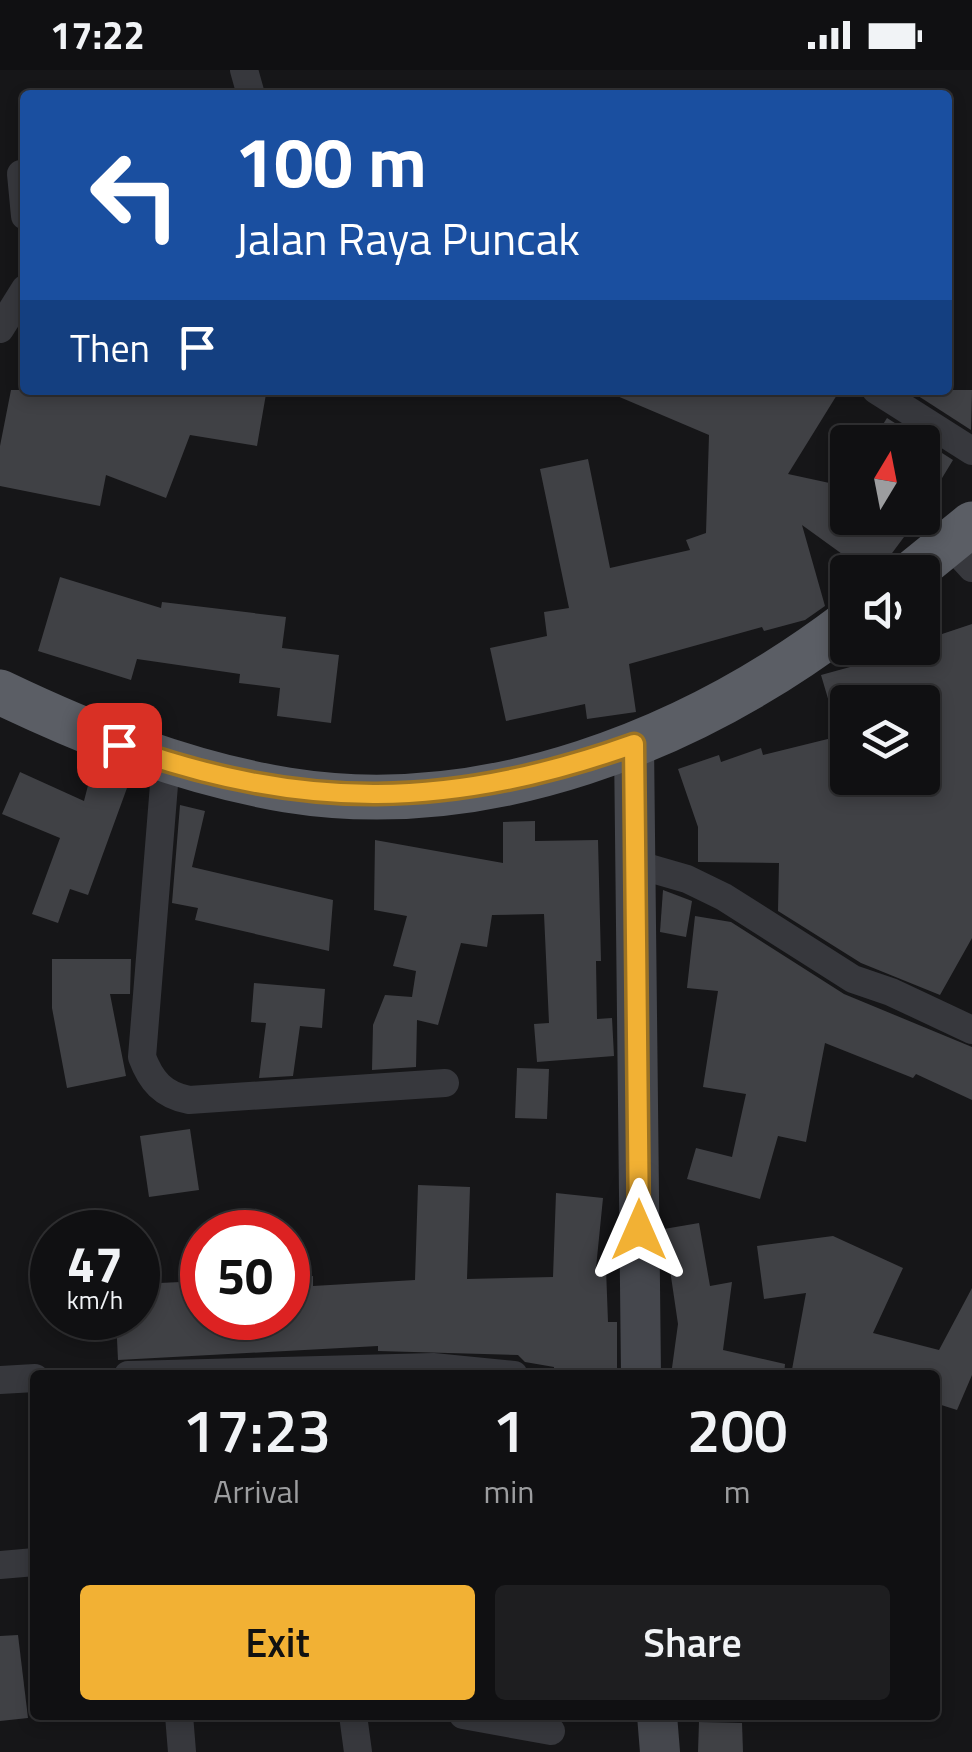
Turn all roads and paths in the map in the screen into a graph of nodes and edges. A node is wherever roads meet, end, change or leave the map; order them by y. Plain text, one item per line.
1 (20, 297) edge
2 (0, 328) edge
3 (884, 395) edge
4 (972, 450) edge
5 (965, 545) edge
6 (940, 558) edge
7 (830, 634) edge
8 (0, 692) edge
9 (634, 744) junction
10 (166, 760) junction
11 (635, 864) junction
12 (972, 1030) edge
13 (444, 1083) dead end
14 (327, 1370) edge
15 (463, 1370) edge
16 (641, 1370) edge
17 (30, 1378) edge
18 (0, 1380) edge
19 (30, 1562) edge
20 (0, 1565) edge
21 (179, 1720) edge
22 (355, 1720) edge
23 (493, 1720) edge
24 (657, 1720) edge
25 (552, 1730) dead end
26 (182, 1752) edge
27 (358, 1752) edge
28 (660, 1752) edge

1 - 2 street
3 - 4 street
5 - 6 highway
7 - 9 highway
8 - 10 highway
9 - 10 highway
9 - 11 main road
10 - 13 street
11 - 12 street
11 - 16 main road
14 - 15 street
17 - 18 street
19 - 20 street
21 - 26 street
22 - 27 street
23 - 25 street
24 - 28 main road

